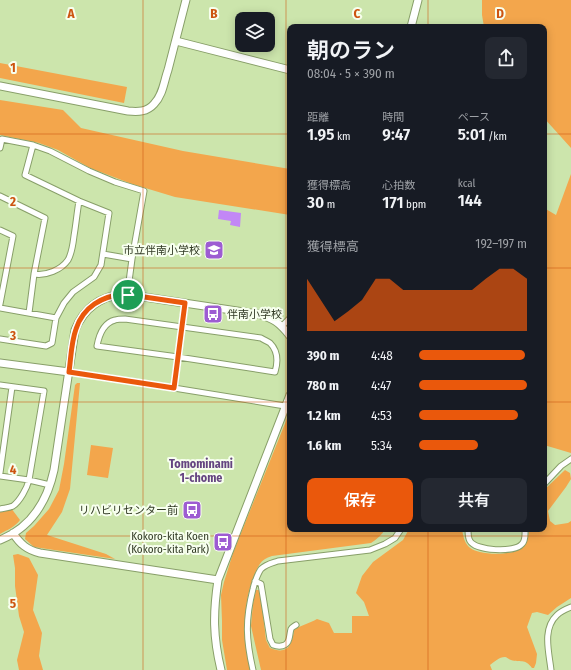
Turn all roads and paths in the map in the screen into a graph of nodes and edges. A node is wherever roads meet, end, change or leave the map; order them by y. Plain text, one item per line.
1 (186, 0) edge
2 (418, 0) edge
3 (412, 24) edge
4 (176, 41) junction
5 (287, 69) edge
6 (0, 86) edge
7 (33, 145) junction
8 (0, 148) edge
9 (0, 196) edge
10 (79, 201) junction
11 (0, 230) edge
12 (103, 254) junction
13 (132, 259) junction
14 (34, 274) junction
15 (128, 295) junction
16 (185, 303) junction
17 (0, 304) edge
18 (0, 308) edge
19 (29, 313) junction
20 (56, 318) junction
21 (287, 321) edge
22 (183, 326) junction
23 (282, 326) junction
24 (287, 332) edge
25 (0, 339) edge
26 (178, 357) junction
27 (0, 363) edge
28 (69, 372) junction
29 (0, 385) edge
30 (12, 387) junction
31 (174, 388) junction
32 (287, 402) edge
33 (285, 406) junction
34 (571, 459) edge
35 (0, 475) edge
36 (29, 480) junction
37 (547, 481) edge
38 (50, 485) junction
39 (0, 509) edge
40 (399, 532) edge
41 (468, 532) edge
42 (526, 532) edge
43 (13, 533) junction
44 (0, 540) edge
45 (218, 580) junction
46 (255, 581) junction
47 (571, 606) edge
48 (296, 625) dead end
49 (221, 670) edge
50 (253, 670) edge
51 (551, 670) edge

1 - 4 street
2 - 3 street
4 - 5 street
4 - 6 street
7 - 8 street
7 - 10 street
7 - 13 street
9 - 14 street
10 - 12 street
10 - 14 street
11 - 17 street
12 - 13 street
12 - 20 street
13 - 15 street
14 - 19 street
15 - 16 street
15 - 28 street
16 - 22 street
16 - 23 street
18 - 19 street
19 - 20 street
20 - 25 street
21 - 23 street
22 - 26 street
22 - 26 street
22 - 26 street
23 - 24 street
26 - 31 street
27 - 28 street
28 - 31 street
28 - 38 street
29 - 30 street
30 - 35 street
30 - 36 street
31 - 33 street
32 - 33 street
33 - 45 street
34 - 37 street
35 - 36 street
36 - 38 street
36 - 39 street
38 - 43 street
40 - 46 street
41 - 42 street
43 - 44 street
43 - 45 street
45 - 49 street
46 - 48 street
46 - 50 street
47 - 51 street

